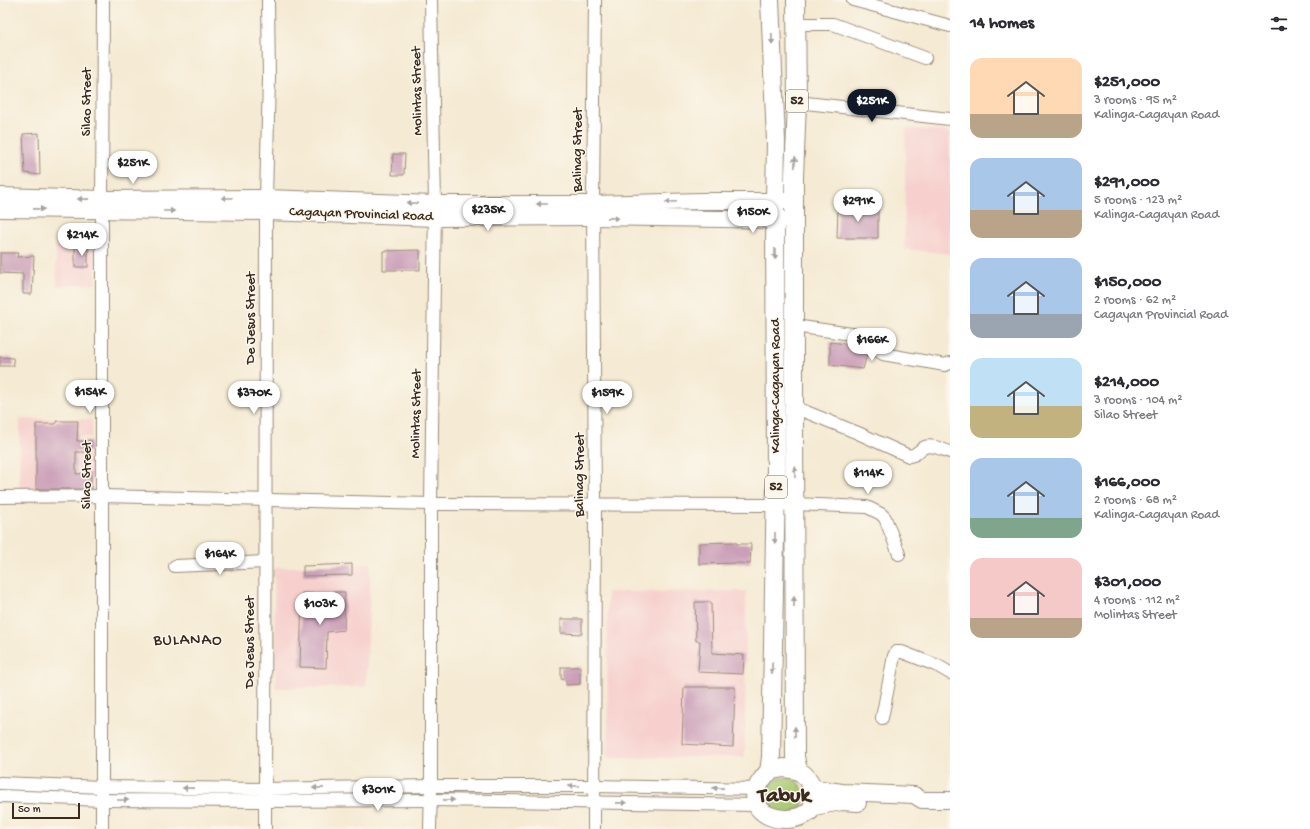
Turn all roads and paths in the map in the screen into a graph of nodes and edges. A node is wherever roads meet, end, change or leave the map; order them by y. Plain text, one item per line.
1 (103, 0) edge
2 (268, 0) edge
3 (431, 0) edge
4 (595, 0) edge
5 (770, 0) edge
6 (796, 0) edge
7 (853, 0) edge
8 (796, 24) junction
9 (950, 26) edge
10 (925, 58) dead end
11 (797, 102) junction
12 (950, 119) edge
13 (0, 196) edge
14 (701, 201) junction
15 (775, 201) junction
16 (794, 201) junction
17 (102, 205) junction
18 (266, 205) junction
19 (0, 209) edge
20 (435, 211) junction
21 (593, 211) junction
22 (701, 220) junction
23 (776, 220) junction
24 (795, 220) junction
25 (794, 326) junction
26 (950, 363) edge
27 (794, 407) junction
28 (950, 452) edge
29 (0, 496) edge
30 (102, 496) junction
31 (266, 500) junction
32 (431, 504) junction
33 (595, 504) junction
34 (794, 504) junction
35 (775, 505) junction
36 (899, 554) dead end
37 (265, 562) junction
38 (175, 566) dead end
39 (950, 673) edge
40 (882, 718) dead end
41 (798, 771) junction
42 (769, 772) junction
43 (0, 783) edge
44 (431, 786) junction
45 (594, 786) junction
46 (103, 787) junction
47 (814, 788) junction
48 (265, 795) junction
49 (0, 796) edge
50 (756, 797) junction
51 (103, 800) junction
52 (430, 800) junction
53 (922, 800) junction
54 (950, 800) edge
55 (594, 803) junction
56 (813, 807) junction
57 (798, 826) edge
58 (775, 827) edge
59 (102, 829) edge
60 (265, 829) edge
61 (430, 829) edge
62 (594, 829) edge

1 - 17 street, Silao Street
2 - 18 street, De Jesus Street
3 - 20 street, Molintas Street
4 - 21 street, Balinag Street
5 -> 15 highway, Kalinga-Cagayan Road / 52
6 - 8 highway, Kalinga-Cagayan Road / 52
7 - 9 street
8 - 10 street
8 - 11 highway, Kalinga-Cagayan Road / 52
11 - 12 street
16 -> 11 highway, Kalinga-Cagayan Road / 52
17 -> 13 main road, Cagayan Provincial Road
14 - 15 main road, Cagayan Provincial Road
14 -> 21 main road, Cagayan Provincial Road
14 - 22 main road
15 - 16 main road, Cagayan Provincial Road
15 - 23 highway, Kalinga-Cagayan Road / 52
16 - 24 highway, Kalinga-Cagayan Road / 52
17 - 18 main road, Cagayan Provincial Road
19 -> 17 main road, Cagayan Provincial Road
17 - 30 street, Silao Street
18 - 20 main road, Cagayan Provincial Road
18 - 31 street, De Jesus Street
20 - 21 main road, Cagayan Provincial Road
20 - 32 street, Molintas Street
21 -> 22 main road, Cagayan Provincial Road
21 - 33 street, Balinag Street
22 - 23 main road, Cagayan Provincial Road
23 - 24 main road, Cagayan Provincial Road
23 -> 35 highway, Kalinga-Cagayan Road / 52
24 - 25 highway, Kalinga-Cagayan Road / 52
25 - 26 street
25 - 27 highway, Kalinga-Cagayan Road / 52
27 - 28 street
34 -> 27 highway, Kalinga-Cagayan Road / 52
29 - 30 street
30 - 31 street
30 - 46 street, Silao Street
31 - 32 street
31 - 37 street, De Jesus Street
32 - 33 street
32 - 44 street, Molintas Street
33 - 35 street
33 - 45 street, Balinag Street
34 - 35 street
34 - 36 street
41 -> 34 highway, Kalinga-Cagayan Road / 52
35 -> 42 highway, Kalinga-Cagayan Road / 52
37 - 38 street
37 - 48 street, De Jesus Street
39 - 40 street
41 - 42 highway
41 - 47 highway
42 - 50 highway
43 - 46 street
45 -> 44 street
44 -> 48 street
44 - 52 street, Molintas Street
50 -> 45 street
45 - 55 street, Balinag Street
48 -> 46 street
46 - 51 street, Silao Street
47 - 53 main road
47 - 56 highway
51 -> 48 street
48 - 52 street
48 - 60 street, De Jesus Street
49 - 51 street
55 -> 50 street
50 - 58 highway
51 - 59 street, Silao Street
52 -> 55 street
52 - 61 street, Molintas Street
53 - 54 main road
53 - 56 main road
55 - 62 street, Balinag Street
56 - 57 highway
57 - 58 highway

